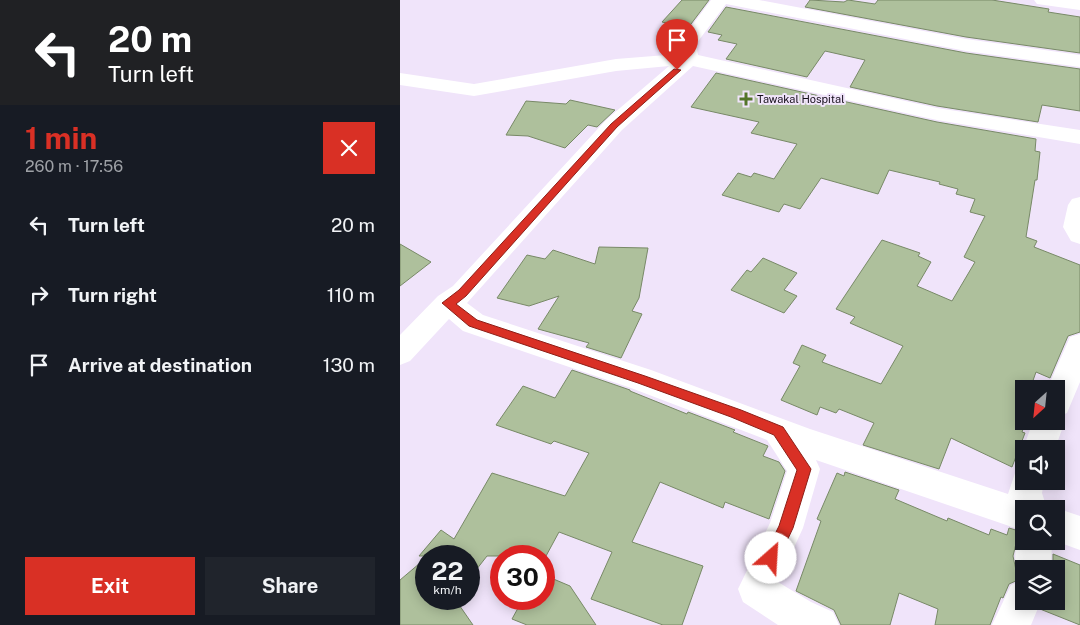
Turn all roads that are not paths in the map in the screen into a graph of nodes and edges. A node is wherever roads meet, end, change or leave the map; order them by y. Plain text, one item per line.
1 (720, 0) edge
2 (732, 0) edge
3 (1043, 0) edge
4 (1080, 5) edge
5 (689, 60) junction
6 (1080, 61) edge
7 (400, 79) edge
8 (1080, 138) edge
9 (1080, 205) edge
10 (1080, 235) edge
11 (448, 303) junction
12 (1080, 345) edge
13 (400, 354) edge
14 (1065, 382) edge
15 (778, 431) junction
16 (1015, 512) edge
17 (1065, 529) edge
18 (1080, 533) edge
19 (1018, 610) edge
20 (820, 625) edge
21 (1011, 625) edge

1 - 5 street
2 - 6 street
3 - 4 street
5 - 7 street
5 - 8 street
5 - 11 street
9 - 10 street
11 - 13 street
11 - 15 street
12 - 14 street
15 - 16 street
15 - 20 street
17 - 18 street
19 - 21 street

